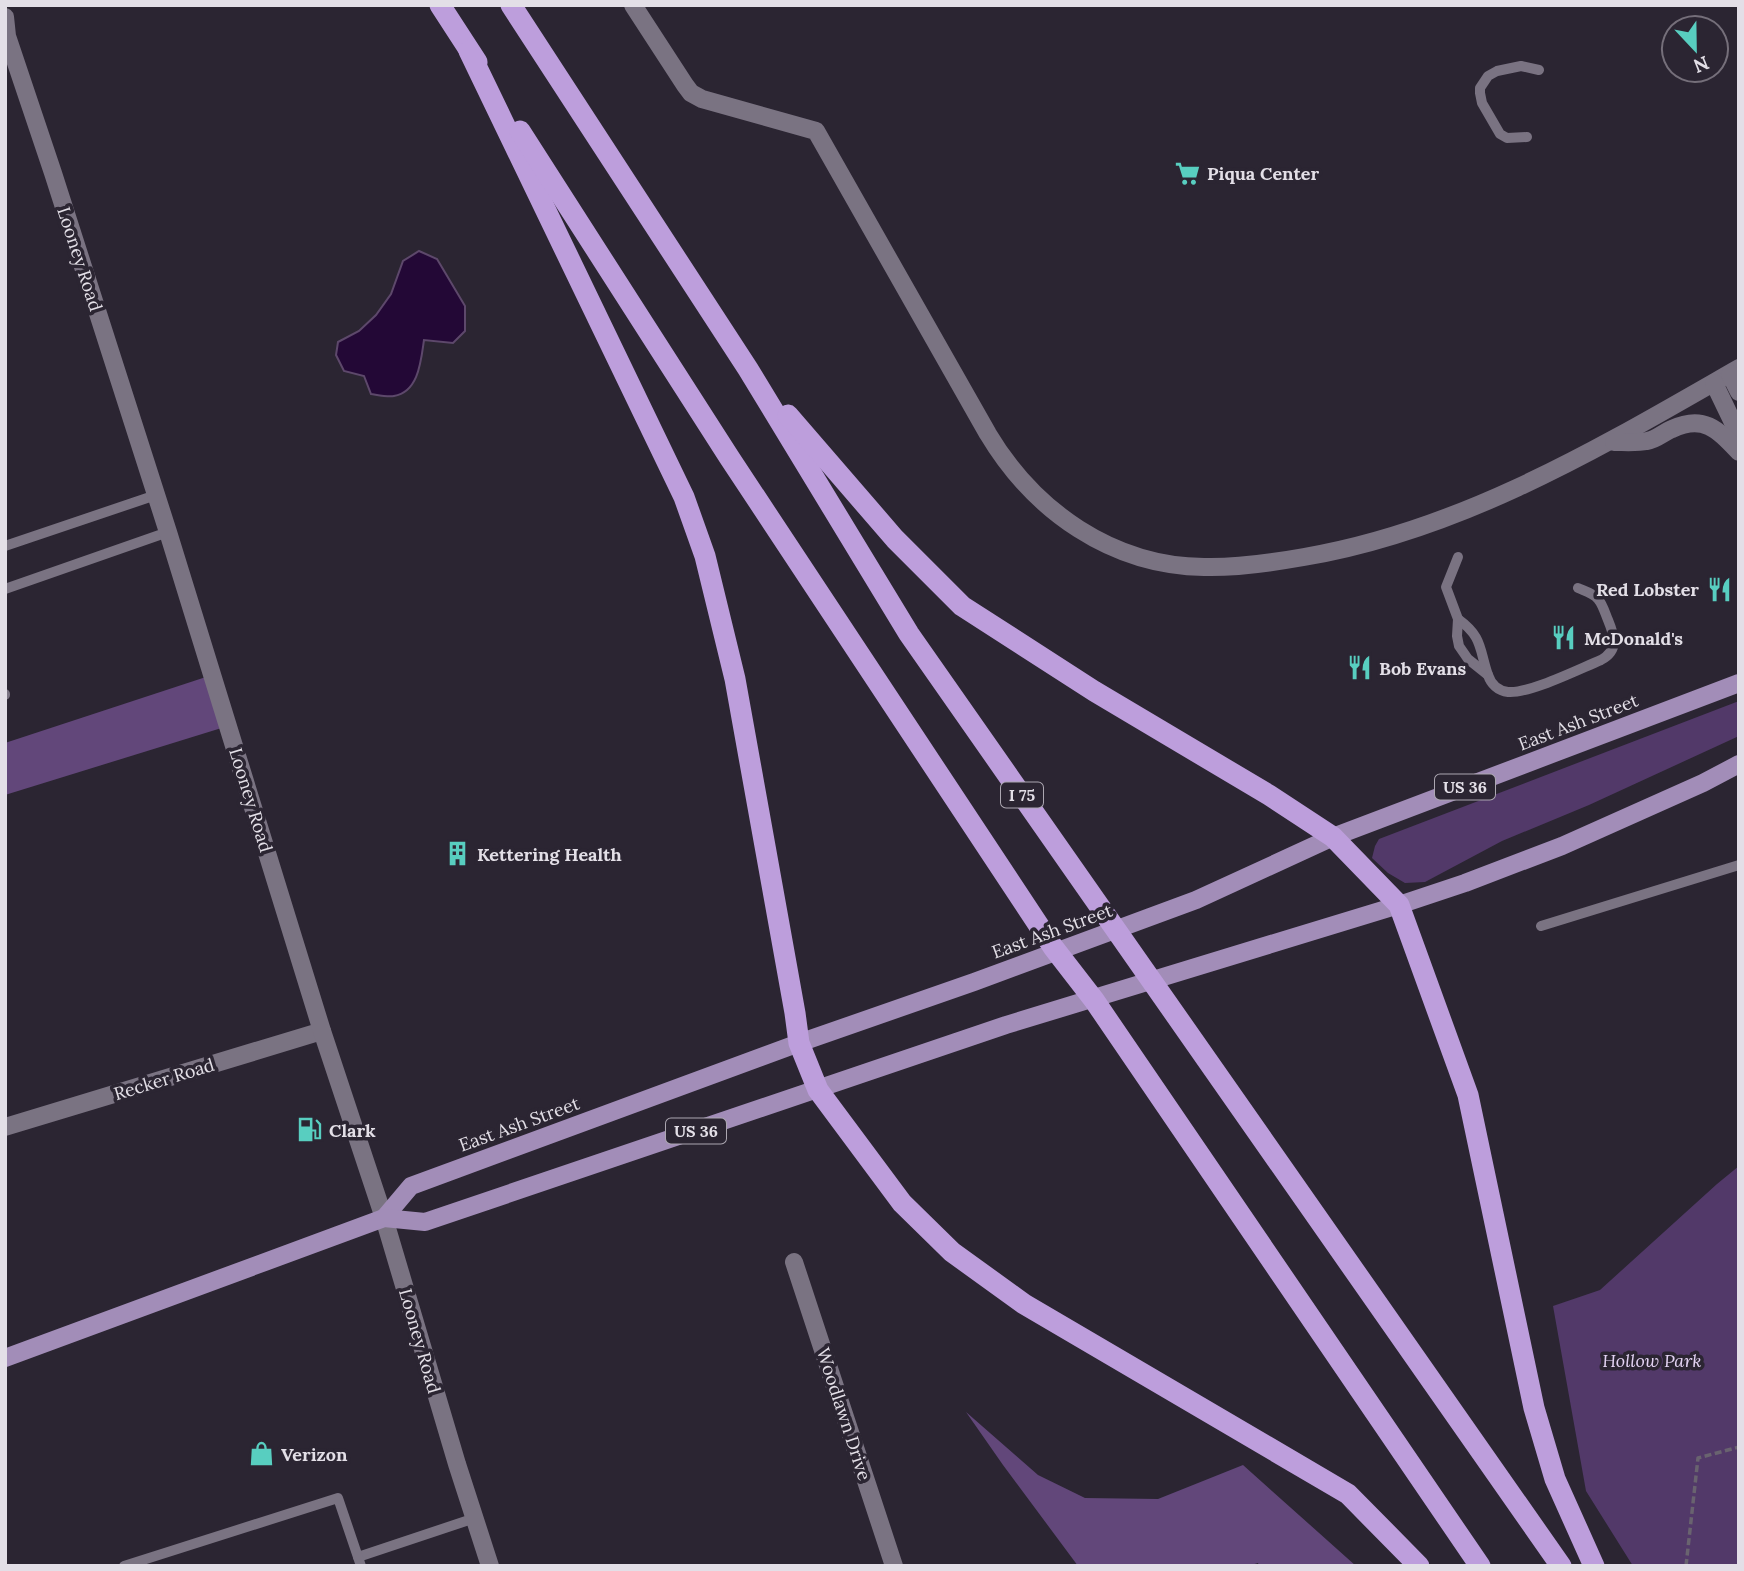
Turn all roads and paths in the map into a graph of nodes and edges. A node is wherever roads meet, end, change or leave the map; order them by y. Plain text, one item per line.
1 (440, 5) edge
2 (511, 5) edge
3 (633, 5) edge
4 (5, 17) edge
5 (6, 35) edge
6 (470, 51) junction
7 (1539, 70) dead end
8 (1527, 137) dead end
9 (748, 369) junction
10 (1734, 371) edge
11 (1714, 383) junction
12 (1739, 392) edge
13 (1739, 435) edge
14 (1610, 442) junction
15 (1739, 452) edge
16 (156, 495) junction
17 (168, 532) junction
18 (5, 547) edge
19 (1458, 557) dead end
20 (1578, 588) dead end
21 (5, 589) edge
22 (1458, 619) junction
23 (1489, 676) junction
24 (1739, 683) edge
25 (1739, 764) edge
26 (1333, 837) junction
27 (1739, 865) edge
28 (1399, 905) junction
29 (1541, 926) dead end
30 (322, 1031) junction
31 (799, 1044) junction
32 (818, 1090) junction
33 (5, 1128) edge
34 (384, 1218) junction
35 (794, 1262) dead end
36 (5, 1359) edge
37 (1739, 1447) edge
38 (475, 1518) junction
39 (360, 1562) edge
40 (124, 1566) edge
41 (490, 1566) edge
42 (894, 1566) edge
43 (1419, 1566) edge
44 (1480, 1566) edge
45 (1561, 1566) edge
46 (1594, 1566) edge
47 (1686, 1566) edge

1 - 6 highway
2 - 9 highway, I 75
3 - 14 street
4 - 5 street, Looney Road
5 - 16 street, Looney Road
6 - 31 highway
6 - 44 highway
7 - 8 lane
9 - 26 highway
9 - 45 highway, I 75
10 - 11 street
10 - 12 street
11 - 13 street
11 - 14 street
14 - 15 street
16 - 17 street, Looney Road
16 - 18 lane
17 - 21 lane
17 - 30 street, Looney Road
19 - 22 lane
20 - 23 lane
22 - 23 lane
22 - 23 lane
24 - 26 main road, East Ash Street / US 36
25 - 28 main road, East Ash Street / US 36
26 - 28 highway
26 - 31 main road, East Ash Street / US 36
27 - 29 lane
28 - 32 main road, East Ash Street / US 36
28 - 46 highway
30 - 33 street, Recker Road
30 - 34 street, Looney Road
31 - 32 highway
31 - 34 main road, East Ash Street / US 36
32 - 34 main road, East Ash Street / US 36
32 - 43 highway
34 - 36 main road, East Ash Street / US 36
34 - 38 street, Looney Road
35 - 42 street, Woodlawn Drive
37 - 47 path
38 - 39 lane
38 - 41 street, Looney Road
39 - 40 lane

